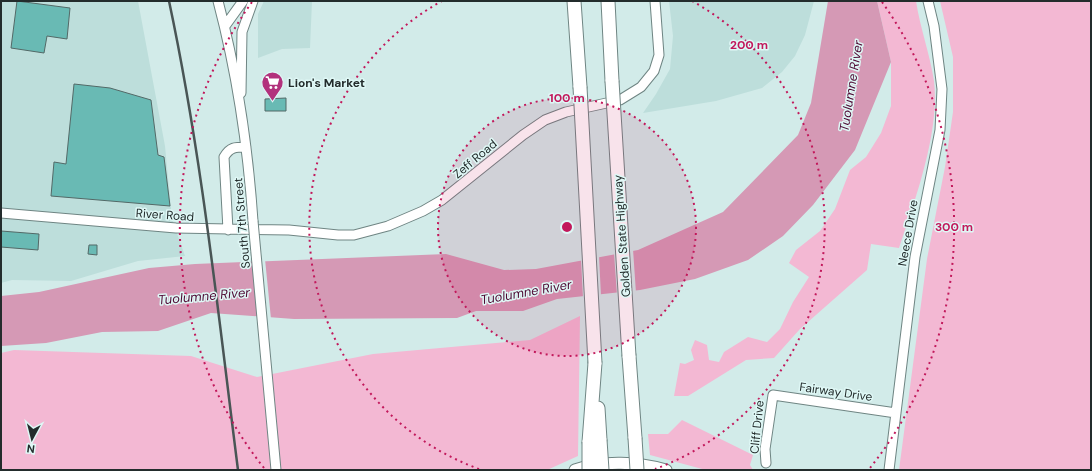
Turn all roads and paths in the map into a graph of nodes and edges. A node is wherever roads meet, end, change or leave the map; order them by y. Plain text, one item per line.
1 (218, 1) edge
2 (243, 1) edge
3 (253, 1) edge
4 (574, 1) edge
5 (608, 1) edge
6 (655, 1) edge
7 (928, 1) edge
8 (225, 26) junction
9 (241, 117) junction
10 (246, 147) junction
11 (1, 213) edge
12 (228, 230) junction
13 (773, 395) joint
14 (896, 413) junction
15 (595, 441) junction
16 (766, 463) dead end
17 (276, 470) edge
18 (575, 470) edge
19 (589, 470) edge
20 (602, 470) edge
21 (636, 470) edge
22 (666, 470) edge
23 (889, 470) edge

1 - 8 street, South 7th Street
2 - 8 street
3 - 9 street
4 - 15 highway, bridge
5 - 21 highway, Golden State Highway, bridge
6 - 12 street, Zeff Road
7 - 14 street, Neece Drive
8 - 9 street, South 7th Street
9 - 10 street, South 7th Street
10 - 12 street
10 - 17 street, South 7th Street, bridge
11 - 12 street, River Road
13 - 14 street, Fairway Drive
13 - 16 street, Cliff Drive
14 - 23 street, Neece Drive
15 - 19 highway, bridge
15 - 20 highway, bridge
18 - 22 main road

